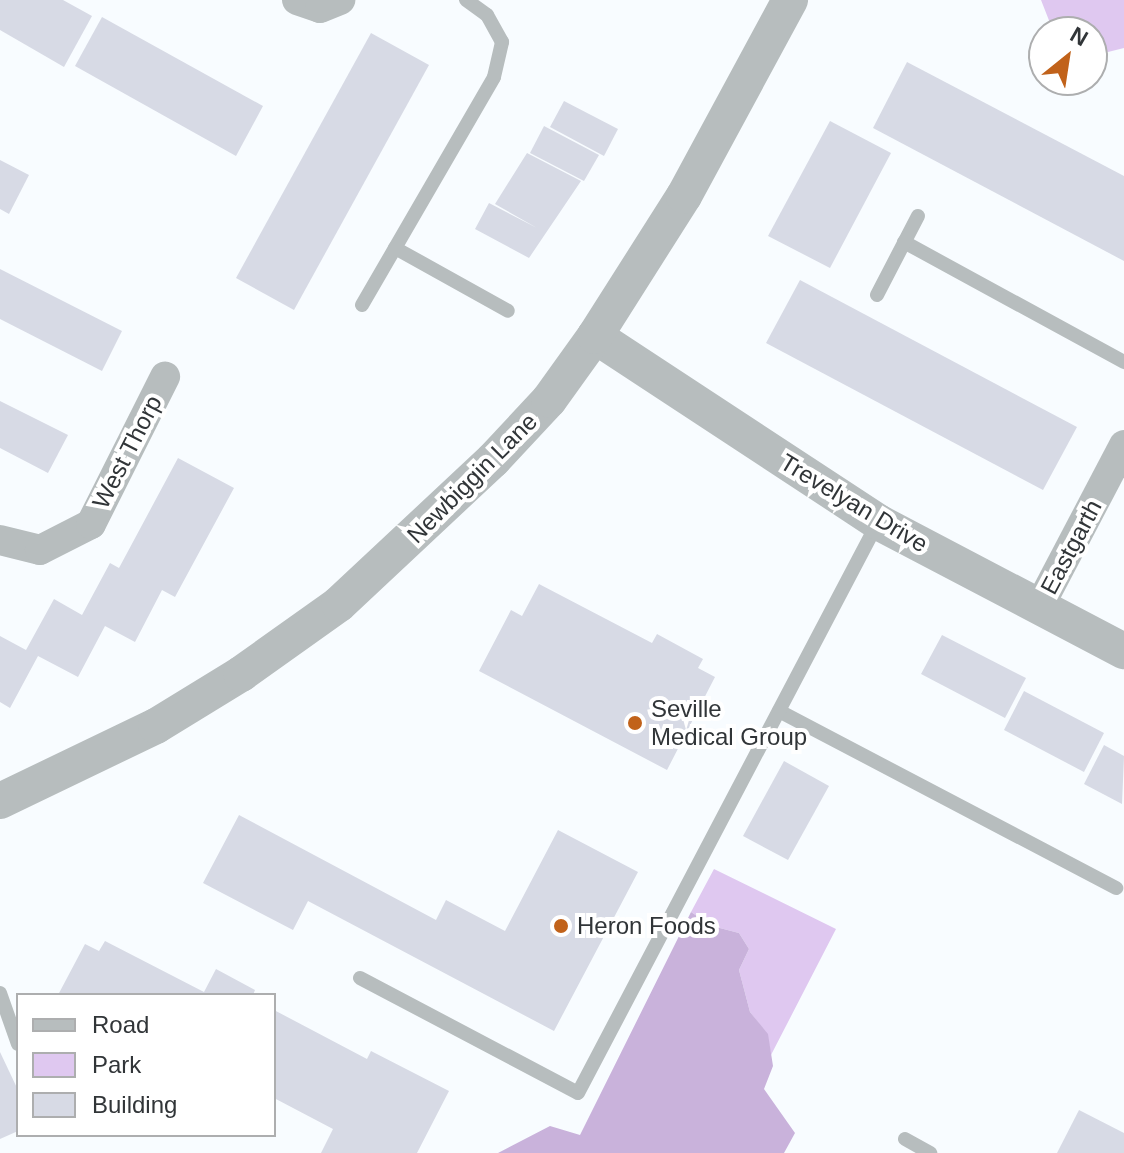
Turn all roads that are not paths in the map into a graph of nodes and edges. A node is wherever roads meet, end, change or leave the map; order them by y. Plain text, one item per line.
1 (297, 0) edge
2 (340, 0) edge
3 (466, 0) edge
4 (790, 0) edge
5 (918, 216) dead end
6 (904, 242) junction
7 (395, 248) junction
8 (877, 295) dead end
9 (362, 305) dead end
10 (508, 311) dead end
11 (595, 336) junction
12 (1124, 362) edge
13 (165, 377) dead end
14 (1124, 445) edge
15 (878, 522) junction
16 (0, 540) edge
17 (1039, 607) junction
18 (1124, 651) edge
19 (779, 711) junction
20 (0, 801) edge
21 (1116, 888) dead end
22 (360, 978) dead end
23 (0, 993) edge
24 (16, 1038) edge
25 (905, 1139) dead end
26 (930, 1153) edge

1 - 2 street
3 - 7 lane
4 - 11 street, Newbiggin Lane
5 - 6 lane
6 - 8 lane
6 - 12 lane
7 - 9 lane
7 - 10 lane
11 - 15 street, Trevelyan Drive
11 - 20 street, Newbiggin Lane
13 - 16 street, West Thorp
14 - 17 street, Eastgarth
15 - 17 street, Trevelyan Drive
15 - 19 lane
17 - 18 street, Trevelyan Drive
19 - 21 lane
19 - 22 lane
23 - 24 lane
25 - 26 lane

